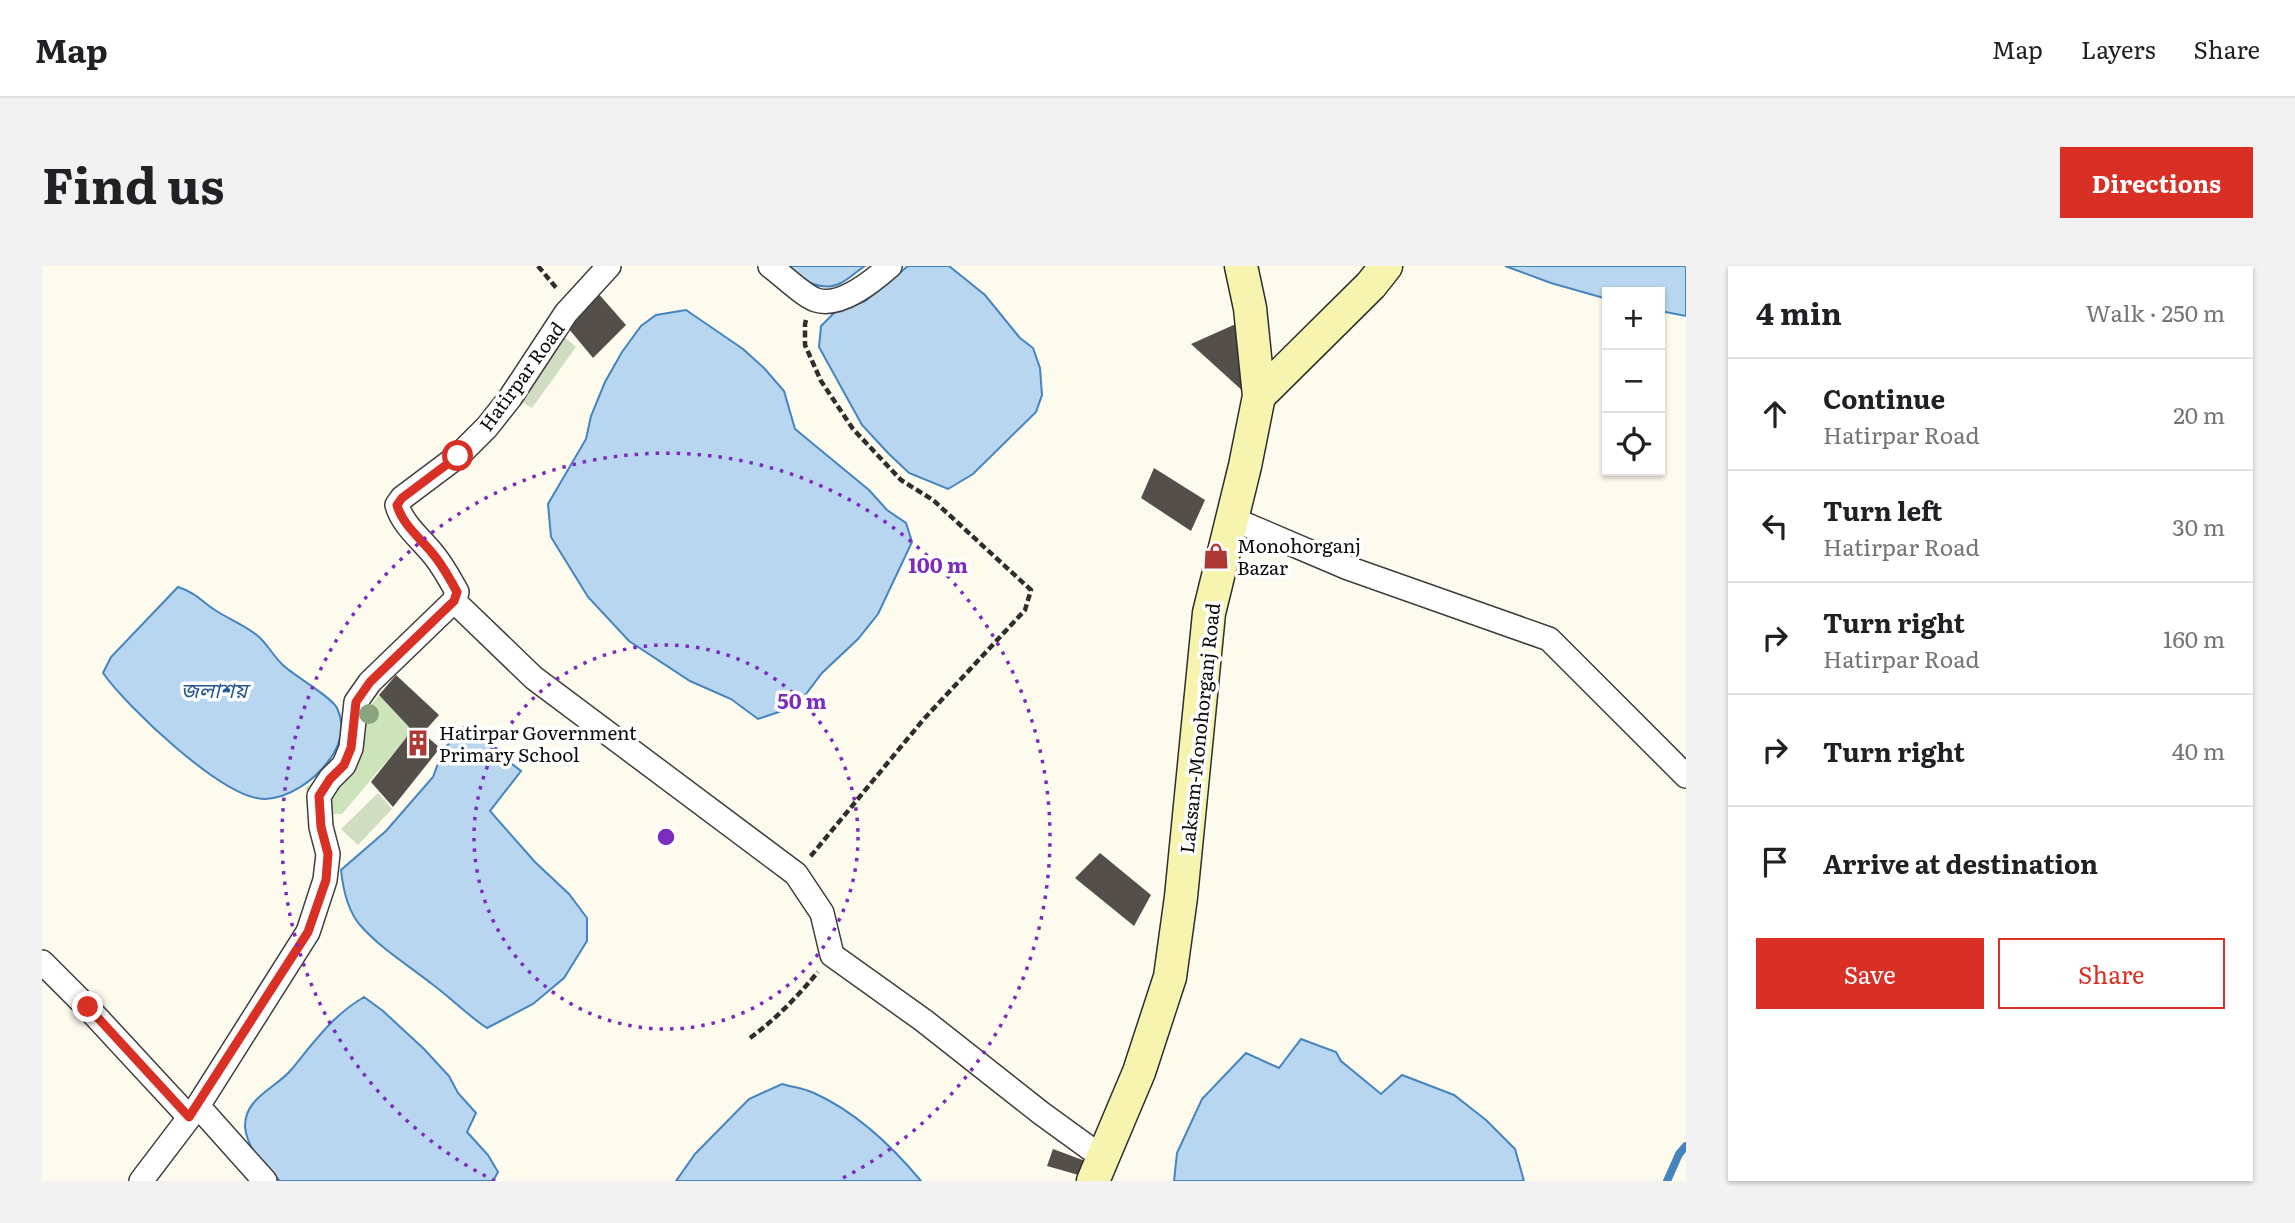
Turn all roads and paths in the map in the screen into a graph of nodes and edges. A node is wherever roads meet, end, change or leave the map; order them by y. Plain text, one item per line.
1 (609, 266) edge
2 (770, 266) edge
3 (890, 266) edge
4 (1241, 266) edge
5 (1379, 275) edge
6 (816, 300) junction
7 (1259, 396) junction
8 (1233, 519) junction
9 (454, 601) junction
10 (1686, 776) edge
11 (796, 874) junction
12 (832, 955) junction
13 (42, 962) edge
14 (750, 1038) dead end
15 (193, 1112) junction
16 (1098, 1169) edge
17 (141, 1181) edge
18 (265, 1181) edge

1 - 9 street, Hatirpar Road
2 - 6 street
3 - 6 street
4 - 7 street, Laksam-Monohorganj Road
5 - 7 street
6 - 11 path
7 - 8 street, Laksam-Monohorganj Road
8 - 10 street
8 - 16 street, Laksam-Monohorganj Road
9 - 11 street
9 - 15 street
11 - 12 street
12 - 14 path
12 - 16 street
13 - 15 street
15 - 17 street
15 - 18 street

